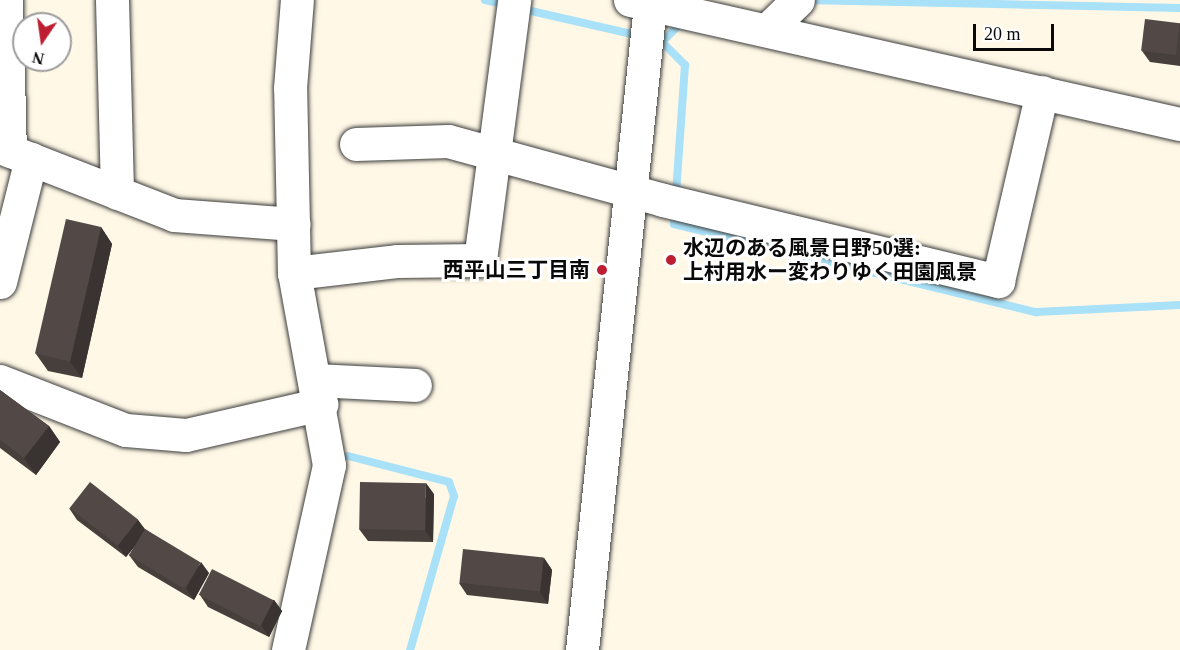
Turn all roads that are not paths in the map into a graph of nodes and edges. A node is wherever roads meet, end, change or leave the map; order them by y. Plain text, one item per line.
1 (6, 0) edge
2 (112, 0) edge
3 (297, 0) edge
4 (798, 0) edge
5 (513, 11) edge
6 (643, 21) edge
7 (767, 30) junction
8 (1042, 92) junction
9 (1180, 124) edge
10 (356, 144) dead end
11 (14, 152) edge
12 (495, 152) junction
13 (631, 192) junction
14 (117, 193) junction
15 (294, 224) junction
16 (294, 273) junction
17 (0, 282) edge
18 (0, 381) edge
19 (415, 385) dead end
20 (318, 392) junction
21 (288, 650) edge
22 (582, 650) edge

1 - 11 street
2 - 14 street
3 - 15 street
4 - 7 street
5 - 12 street
6 - 7 street
6 - 13 street
7 - 8 street
8 - 9 street
8 - 13 street
10 - 12 street
11 - 14 street
11 - 17 street
12 - 13 street
12 - 16 street
13 - 22 street
14 - 15 street
15 - 16 street
16 - 20 street
18 - 20 street
19 - 20 street
20 - 21 street

